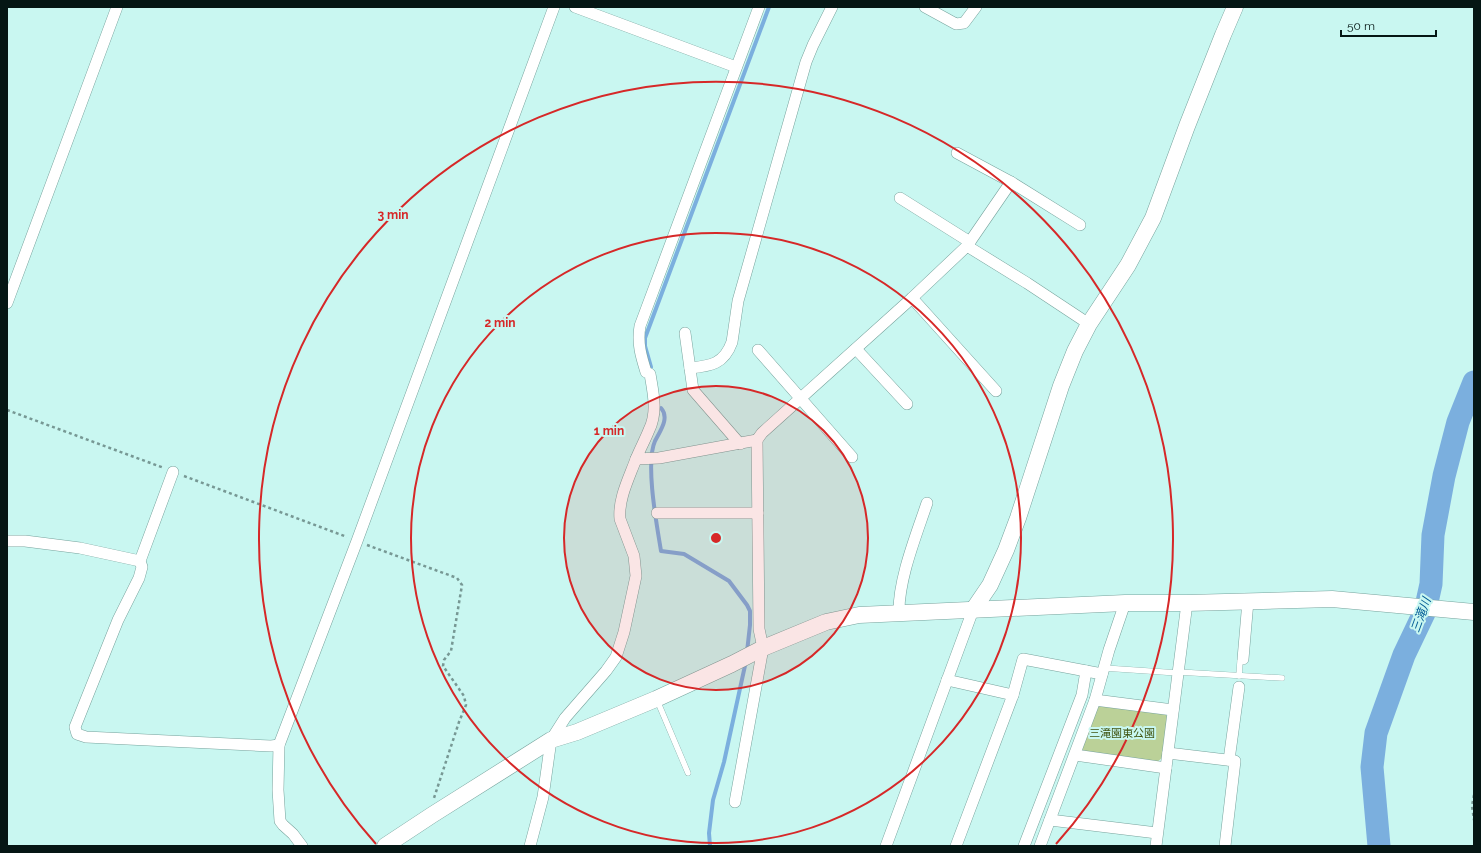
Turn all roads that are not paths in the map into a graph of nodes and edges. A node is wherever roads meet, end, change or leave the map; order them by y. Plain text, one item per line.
1 (117, 7) edge
2 (554, 7) edge
3 (575, 7) edge
4 (759, 7) edge
5 (832, 7) edge
6 (925, 7) edge
7 (976, 7) edge
8 (1235, 7) edge
9 (736, 67) junction
10 (957, 153) dead end
11 (1011, 182) junction
12 (900, 198) dead end
13 (1080, 225) dead end
14 (969, 244) junction
15 (912, 298) junction
16 (7, 303) edge
17 (1089, 324) junction
18 (685, 333) dead end
19 (856, 349) junction
20 (758, 350) dead end
21 (690, 368) junction
22 (996, 391) dead end
23 (801, 398) junction
24 (907, 404) dead end
25 (757, 440) junction
26 (740, 444) junction
27 (852, 457) dead end
28 (639, 459) junction
29 (173, 472) dead end
30 (926, 503) dead end
31 (758, 512) junction
32 (657, 513) dead end
33 (7, 541) edge
34 (140, 561) junction
35 (1248, 601) junction
36 (1125, 603) junction
37 (1187, 603) junction
38 (973, 610) junction
39 (1474, 612) edge
40 (899, 614) junction
41 (759, 650) junction
42 (1243, 659) joint
43 (1086, 671) junction
44 (1103, 671) junction
45 (1178, 672) junction
46 (1282, 678) dead end
47 (947, 680) junction
48 (1239, 681) junction
49 (1013, 695) junction
50 (656, 699) junction
51 (1095, 700) junction
52 (1173, 710) junction
53 (552, 740) junction
54 (279, 745) junction
55 (1168, 753) junction
56 (1075, 755) junction
57 (1229, 760) junction
58 (1166, 768) junction
59 (688, 773) dead end
60 (735, 802) dead end
61 (1050, 820) junction
62 (1157, 833) junction
63 (302, 846) edge
64 (385, 846) edge
65 (530, 846) edge
66 (886, 846) edge
67 (956, 846) edge
68 (1024, 846) edge
69 (1040, 846) edge
70 (1156, 846) edge
71 (1225, 846) edge

1 - 16 street
2 - 54 street
3 - 9 street
4 - 9 street
5 - 21 street
6 - 7 street
8 - 17 street
9 - 28 street
10 - 11 street
11 - 13 street
11 - 14 street
12 - 14 street
14 - 15 street
14 - 17 street
15 - 19 street
15 - 22 street
17 - 38 street
18 - 21 street
19 - 23 street
19 - 24 street
20 - 23 street
21 - 26 street
23 - 25 street
23 - 27 street
25 - 26 street
25 - 31 street
26 - 28 street
28 - 53 street
29 - 34 street
30 - 40 street
31 - 32 street
31 - 41 street
33 - 34 street
34 - 54 street
35 - 37 street
35 - 39 street
35 - 42 street
36 - 37 street
36 - 38 street
36 - 44 street
37 - 45 street
38 - 40 street
38 - 47 street
40 - 41 street
41 - 50 street
41 - 60 street
42 - 48 lane
43 - 44 street
43 - 49 street
43 - 68 street
44 - 45 lane
44 - 51 street
45 - 48 lane
45 - 52 street
46 - 48 lane
47 - 49 street
47 - 66 street
48 - 57 street
49 - 67 street
50 - 53 street
50 - 59 lane
51 - 52 street
51 - 56 street
52 - 55 street
53 - 64 street
53 - 65 street
54 - 63 street
55 - 57 street
55 - 58 street
56 - 58 street
56 - 61 street
57 - 71 street
58 - 62 street
61 - 62 street
61 - 69 street
62 - 70 street

